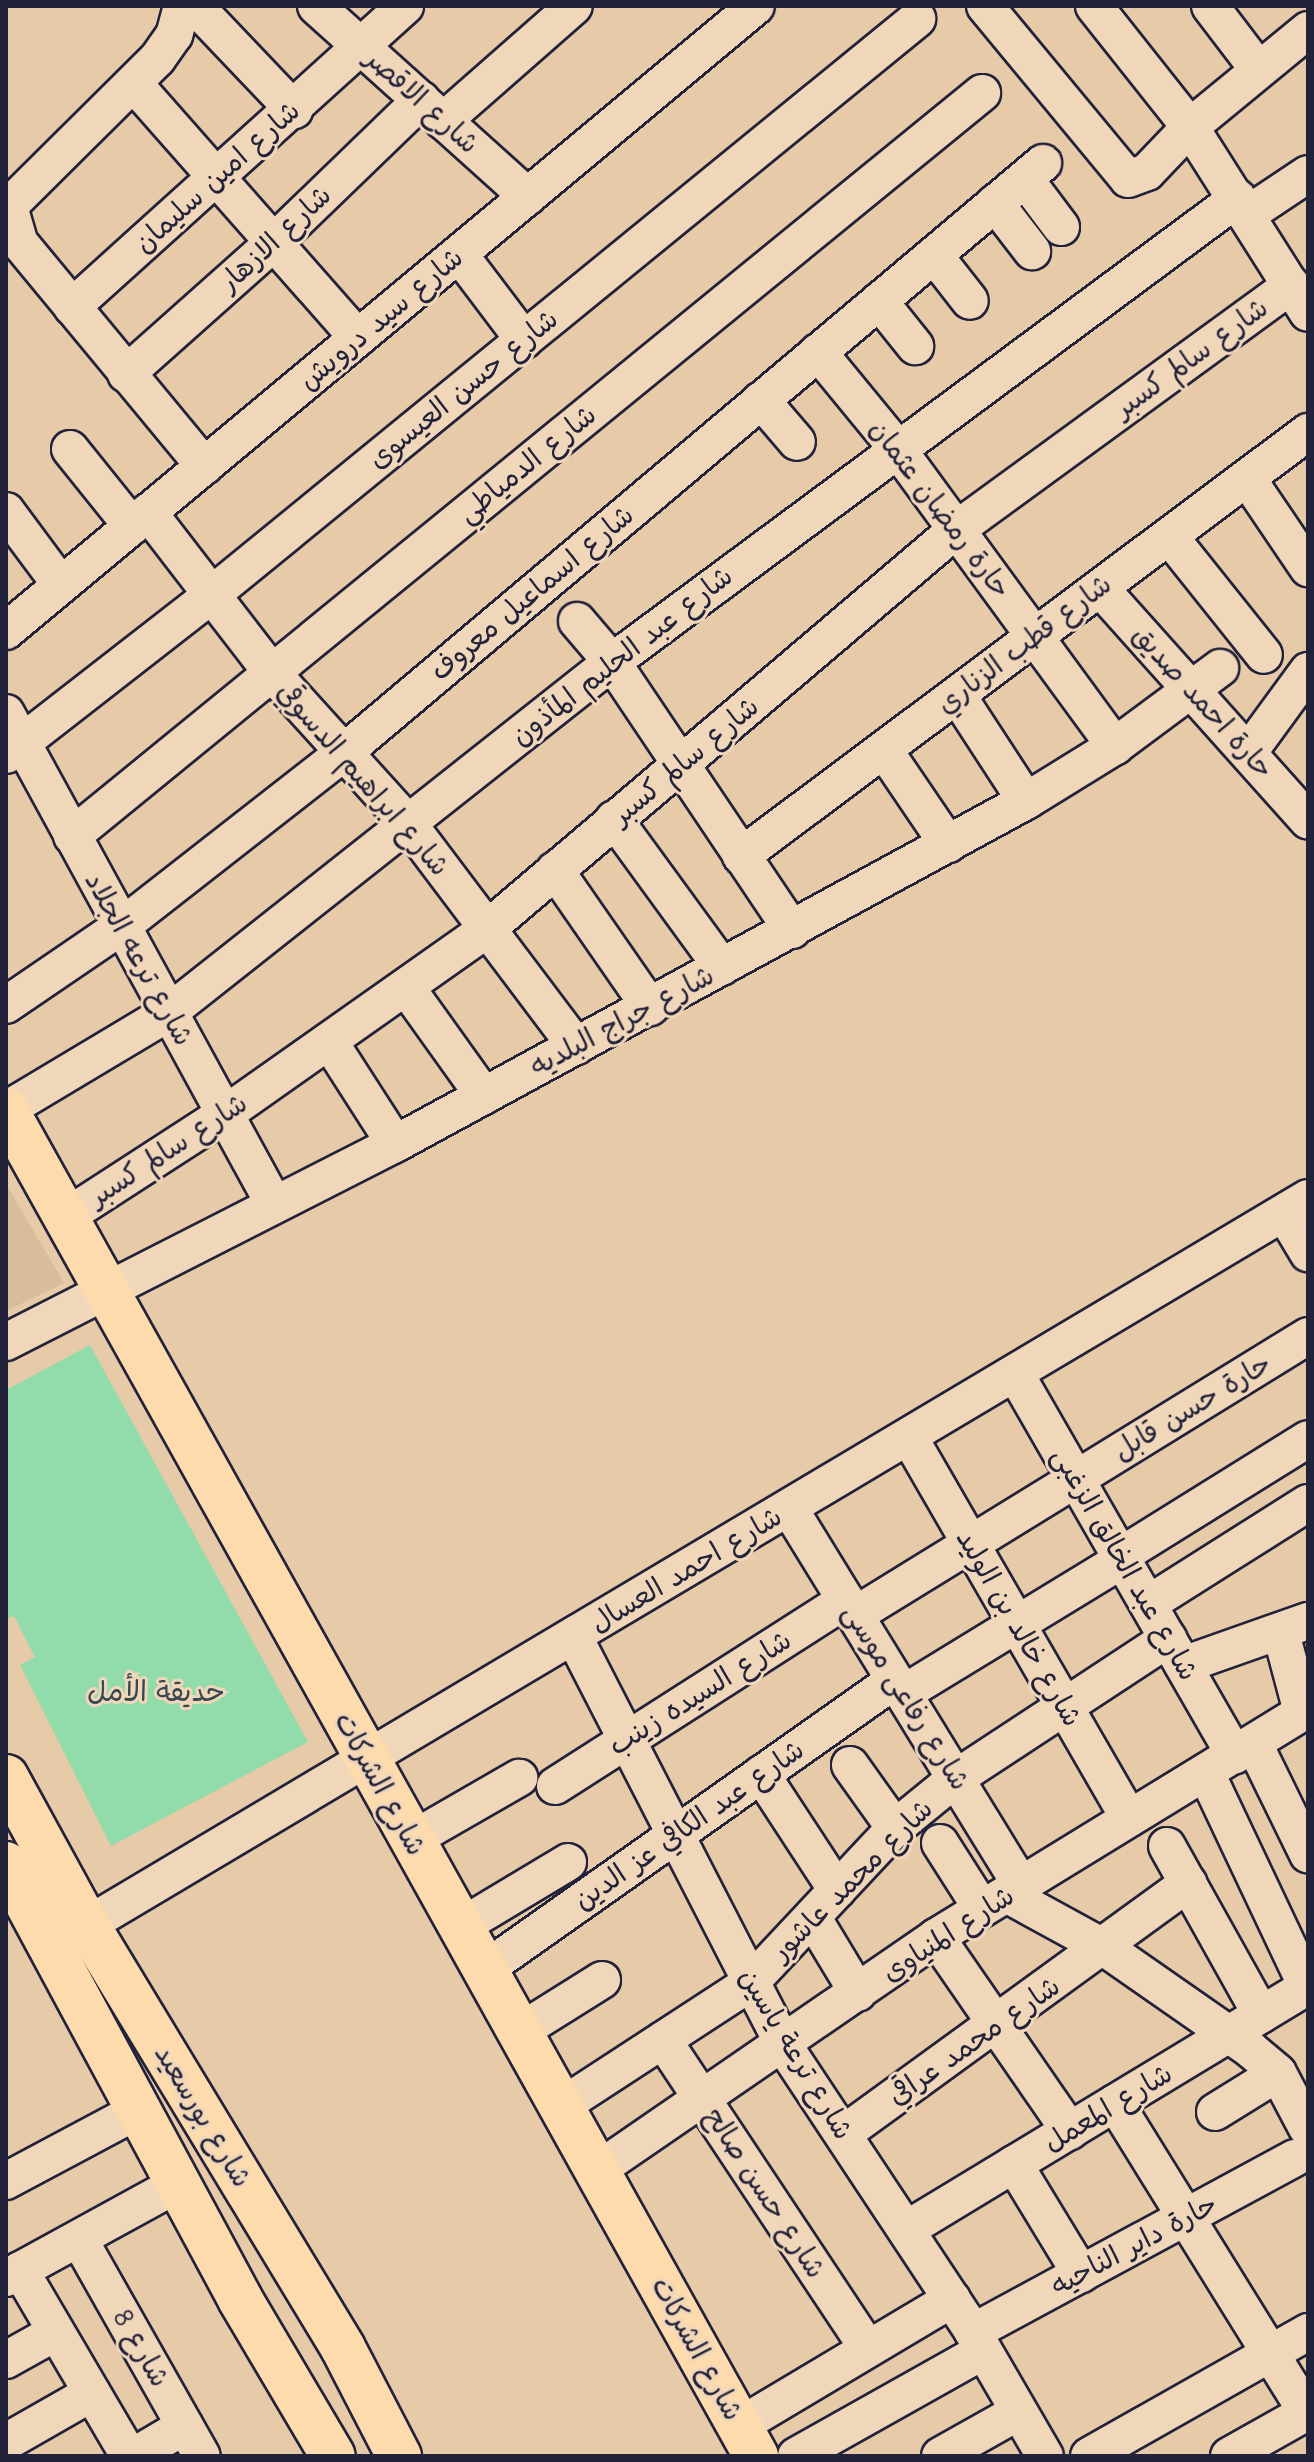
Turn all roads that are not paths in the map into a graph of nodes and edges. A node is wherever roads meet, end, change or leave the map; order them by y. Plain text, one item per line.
1 (182, 6) edge
2 (195, 6) edge
3 (316, 6) edge
4 (405, 6) edge
5 (756, 6) edge
6 (985, 6) edge
7 (1094, 6) edge
8 (1210, 6) edge
9 (560, 10) edge
10 (917, 19) dead end
11 (1308, 30) edge
12 (362, 47) junction
13 (1258, 69) junction
14 (135, 85) junction
15 (982, 93) dead end
16 (294, 110) junction
17 (432, 110) junction
18 (1190, 127) junction
19 (1308, 174) edge
20 (217, 178) junction
21 (528, 197) junction
22 (995, 203) junction
23 (1243, 206) junction
24 (1061, 227) dead end
25 (271, 245) junction
26 (1032, 251) dead end
27 (459, 254) junction
28 (934, 255) junction
29 (1302, 297) edge
30 (879, 301) junction
31 (970, 301) dead end
32 (72, 307) junction
33 (358, 338) junction
34 (524, 340) junction
35 (915, 346) dead end
36 (818, 352) junction
37 (126, 374) junction
38 (761, 400) junction
39 (1308, 432) edge
40 (797, 442) dead end
41 (896, 447) junction
42 (70, 449) dead end
43 (204, 466) junction
44 (1247, 478) junction
45 (6, 511) edge
46 (140, 519) junction
47 (957, 529) junction
48 (1169, 536) junction
49 (1308, 568) edge
50 (61, 585) junction
51 (1100, 588) junction
52 (210, 596) junction
53 (577, 621) dead end
54 (6, 631) edge
55 (1034, 637) junction
56 (1264, 655) dead end
57 (612, 662) junction
58 (1220, 668) dead end
59 (1308, 671) edge
60 (272, 673) junction
61 (1193, 691) junction
62 (957, 695) junction
63 (11, 737) edge
64 (1115, 746) junction
65 (884, 750) junction
66 (1248, 753) junction
67 (342, 754) junction
68 (679, 767) junction
69 (1026, 801) junction
70 (1307, 818) edge
71 (614, 819) junction
72 (407, 822) junction
73 (72, 836) junction
74 (948, 844) junction
75 (741, 856) junction
76 (555, 870) junction
77 (122, 926) junction
78 (487, 929) junction
79 (792, 930) junction
80 (722, 967) junction
81 (406, 987) junction
82 (6, 1005) edge
83 (650, 1007) junction
84 (168, 1013) junction
85 (329, 1041) junction
86 (576, 1046) junction
87 (484, 1096) junction
88 (6, 1110) edge
89 (225, 1114) junction
90 (395, 1144) junction
91 (274, 1204) junction
92 (1296, 1206) edge
93 (64, 1218) junction
94 (1308, 1253) edge
95 (103, 1291) junction
96 (1308, 1336) edge
97 (6, 1342) edge
98 (1015, 1373) junction
99 (909, 1437) junction
100 (1308, 1439) edge
101 (1075, 1477) junction
102 (1308, 1503) edge
103 (789, 1508) junction
104 (970, 1543) junction
105 (1121, 1558) junction
106 (1148, 1604) junction
107 (850, 1608) junction
108 (1017, 1624) junction
109 (1294, 1627) edge
110 (574, 1637) junction
111 (1175, 1652) junction
112 (900, 1687) junction
113 (1063, 1704) junction
114 (1305, 1710) edge
115 (624, 1741) junction
116 (1232, 1757) junction
117 (367, 1761) junction
118 (850, 1765) dead end
119 (761, 1774) junction
120 (6, 1777) edge
121 (519, 1778) dead end
122 (956, 1778) junction
123 (555, 1786) dead end
124 (1129, 1818) junction
125 (895, 1828) junction
126 (673, 1835) junction
127 (411, 1840) junction
128 (940, 1843) dead end
129 (1167, 1846) dead end
130 (1308, 1854) edge
131 (568, 1862) dead end
132 (6, 1864) edge
133 (1188, 1883) junction
134 (837, 1890) junction
135 (1004, 1897) junction
136 (814, 1920) junction
137 (87, 1925) junction
138 (460, 1927) junction
139 (936, 1937) junction
140 (1105, 1948) junction
141 (484, 1970) junction
142 (602, 1980) dead end
143 (750, 1983) junction
144 (1308, 1986) edge
145 (858, 1993) junction
146 (1261, 2014) junction
147 (997, 2024) junction
148 (519, 2032) junction
149 (1229, 2036) junction
150 (663, 2040) junction
151 (784, 2046) junction
152 (1278, 2073) junction
153 (703, 2099) junction
154 (1115, 2103) junction
155 (560, 2107) junction
156 (137, 2111) junction
157 (1215, 2112) dead end
158 (1070, 2131) junction
159 (843, 2134) junction
160 (1301, 2143) edge
161 (1014, 2164) junction
162 (596, 2171) junction
163 (6, 2181) edge
164 (178, 2184) junction
165 (1189, 2216) junction
166 (907, 2229) junction
167 (79, 2239) junction
168 (297, 2272) junction
169 (13, 2274) edge
170 (1081, 2274) junction
171 (240, 2299) junction
172 (952, 2299) junction
173 (56, 2332) junction
174 (1308, 2332) edge
175 (978, 2341) junction
176 (867, 2347) junction
177 (343, 2348) junction
178 (1268, 2354) junction
179 (6, 2360) edge
180 (288, 2380) junction
181 (92, 2393) junction
182 (1018, 2412) junction
183 (1308, 2413) edge
184 (194, 2441) edge
185 (748, 2441) edge
186 (6, 2444) edge
187 (13, 2456) edge
188 (132, 2456) edge
189 (333, 2456) edge
190 (399, 2456) edge
191 (796, 2456) edge
192 (940, 2456) edge
193 (1045, 2456) edge
194 (1089, 2456) edge
195 (1229, 2456) edge

1 - 14 street
2 - 16 street
3 - 12 street, شارع الاقصر
4 - 12 street, شارع امين سليمان
5 - 21 street, شارع سيد درويش
6 - 18 street
7 - 18 street
8 - 13 street
9 - 17 street, شارع الازهار
10 - 34 street, شارع حسن العيسوى
11 - 13 street
12 - 16 street, شارع امين سليمان
12 - 17 street, شارع الاقصر
13 - 18 street
14 - 20 street
14 - 32 street
15 - 60 street, شارع الدمياطي
16 - 20 street, شارع امين سليمان
17 - 21 street, شارع الاقصر
17 - 25 street, شارع الازهار
18 - 23 street
19 - 23 street, شارع عبد الحليم المأذون
20 - 25 street
20 - 32 street, شارع امين سليمان
21 - 27 street, شارع سيد درويش
22 - 24 street, شارع اسماعيل معروف
22 - 26 street
22 - 28 street, شارع اسماعيل معروف
23 - 29 street
23 - 41 street, شارع عبد الحليم المأذون
25 - 33 street
25 - 37 street, شارع الازهار
27 - 33 street, شارع سيد درويش
27 - 34 street
28 - 30 street, شارع اسماعيل معروف
28 - 31 street
29 - 47 street, شارع سالم كسبر
30 - 35 street
30 - 36 street, شارع اسماعيل معروف
32 - 37 street
33 - 43 street, شارع سيد درويش
34 - 52 street, شارع حسن العيسوى
36 - 38 street, شارع اسماعيل معروف
36 - 41 street, حارة رمضان عثمان
37 - 43 street
38 - 40 street
38 - 67 street, شارع اسماعيل معروف
39 - 44 street, شارع قطب الزناري
41 - 47 street, حارة رمضان عثمان
41 - 57 street, شارع عبد الحليم المأذون
42 - 46 street, شارع ابراهيم الدسوقي
43 - 46 street, شارع سيد درويش
44 - 48 street, شارع قطب الزناري
44 - 49 street
45 - 50 street
46 - 50 street, شارع سيد درويش
46 - 52 street, شارع ابراهيم الدسوقي
47 - 55 street, حارة رمضان عثمان
47 - 68 street, شارع سالم كسبر
48 - 51 street, شارع قطب الزناري
48 - 56 street
50 - 54 street, شارع سيد درويش
51 - 55 street, شارع قطب الزناري
51 - 61 street, حارة احمد صديق
52 - 60 street, شارع ابراهيم الدسوقي
52 - 63 street, شارع حسن العيسوى
53 - 57 street
55 - 62 street, شارع قطب الزناري
55 - 64 street, حارة رمضان عثمان
57 - 68 street
57 - 72 street, شارع عبد الحليم المأذون
58 - 61 street, شارع جراج البلديه
59 - 66 street
60 - 67 street, شارع ابراهيم الدسوقي
60 - 73 street, شارع الدمياطي
61 - 64 street, شارع جراج البلديه
61 - 66 street, حارة احمد صديق
62 - 65 street, شارع قطب الزناري
62 - 69 street
63 - 73 street, شارع ترعه الجلاد
64 - 69 street, شارع جراج البلديه
65 - 74 street
65 - 75 street, شارع قطب الزناري
66 - 70 street, حارة احمد صديق
67 - 72 street, شارع ابراهيم الدسوقي
67 - 77 street, شارع اسماعيل معروف
68 - 71 street, شارع سالم كسبر
68 - 75 street
69 - 74 street, شارع جراج البلديه
71 - 76 street, شارع سالم كسبر
71 - 80 street
72 - 78 street, شارع ابراهيم الدسوقي
72 - 84 street, شارع عبد الحليم المأذون
73 - 77 street, شارع ترعه الجلاد
74 - 79 street, شارع جراج البلديه
75 - 79 street
76 - 78 street, شارع سالم كسبر
76 - 83 street
77 - 82 street, شارع اسماعيل معروف
77 - 84 street, شارع ترعه الجلاد
78 - 81 street, شارع سالم كسبر
78 - 86 street, شارع ابراهيم الدسوقي
79 - 80 street, شارع جراج البلديه
80 - 83 street, شارع جراج البلديه
81 - 85 street, شارع سالم كسبر
81 - 87 street
83 - 86 street, شارع جراج البلديه
84 - 88 street, شارع عبد الحليم المأذون
84 - 89 street, شارع ترعه الجلاد
85 - 89 street, شارع سالم كسبر
85 - 90 street
86 - 87 street, شارع جراج البلديه
87 - 90 street, شارع جراج البلديه
88 - 93 main road, شارع الشركات
89 - 91 street, شارع ترعه الجلاد
89 - 93 street, شارع سالم كسبر
90 - 91 street, شارع جراج البلديه
91 - 95 street, شارع جراج البلديه
92 - 94 street
92 - 98 street, شارع احمد العسال
93 - 95 main road, شارع الشركات
95 - 97 street, شارع جراج البلديه
95 - 117 main road, شارع الشركات
96 - 101 street, حارة حسن قابل
98 - 99 street, شارع احمد العسال
98 - 101 street, شارع عبد الخالق الزغبى
99 - 103 street, شارع احمد العسال
99 - 104 street, شارع خالد بن الوليد
100 - 105 street, شارع عبد الكافي عز الدين
101 - 104 street, حارة حسن قابل
101 - 105 street, شارع عبد الخالق الزغبى
102 - 106 street
103 - 107 street, شارع رفاعى موسى
103 - 110 street, شارع احمد العسال
104 - 107 street, شارع السيده زينب
104 - 108 street, شارع خالد بن الوليد
105 - 106 street, شارع عبد الخالق الزغبى
105 - 108 street, شارع عبد الكافي عز الدين
106 - 111 street, شارع عبد الخالق الزغبى
107 - 112 street, شارع رفاعى موسى
107 - 115 street, شارع السيده زينب
108 - 112 street, شارع عبد الكافي عز الدين
108 - 113 street, شارع خالد بن الوليد
109 - 111 street, شارع محمد عاشور
109 - 114 street
110 - 115 street, شارع ترعة ياسين
110 - 117 street, شارع احمد العسال
111 - 113 street, شارع محمد عاشور
111 - 116 street, شارع عبد الخالق الزغبى
112 - 119 street, شارع عبد الكافي عز الدين
112 - 122 street, شارع رفاعى موسى
113 - 122 street, شارع محمد عاشور
113 - 124 street, شارع خالد بن الوليد
114 - 116 street, شارع المنياوى
115 - 123 street, شارع السيده زينب
115 - 126 street, شارع ترعة ياسين
116 - 124 street, شارع المنياوى
116 - 130 street
116 - 144 street
117 - 127 main road, شارع الشركات
117 - 137 street, شارع احمد العسال
118 - 125 street
119 - 126 street, شارع عبد الكافي عز الدين
119 - 134 street
120 - 137 main road, شارع بورسعيد
121 - 127 street
122 - 125 street, شارع محمد عاشور
122 - 135 street, شارع رفاعى موسى
124 - 135 street, شارع المنياوى
125 - 134 street, شارع محمد عاشور
126 - 141 street, شارع عبد الكافي عز الدين
126 - 143 street, شارع ترعة ياسين
127 - 138 main road, شارع الشركات
128 - 135 street
129 - 133 street
131 - 138 street
132 - 156 main road, شارع بورسعيد
133 - 140 street, شارع محمد عراقي
133 - 146 street
134 - 136 street, شارع محمد عاشور
135 - 139 street, شارع المنياوى
135 - 140 street
136 - 143 street, شارع محمد عاشور
136 - 145 street
137 - 168 main road, شارع بورسعيد
138 - 141 main road, شارع الشركات
139 - 145 street, شارع المنياوى
139 - 147 street
140 - 147 street, شارع محمد عراقي
140 - 149 street
141 - 148 main road, شارع الشركات
142 - 148 street
143 - 150 street, شارع محمد عاشور
143 - 151 street, شارع ترعة ياسين
144 - 146 street, شارع المعمل
145 - 151 street, شارع المنياوى
146 - 149 street, شارع المعمل
147 - 158 street
147 - 159 street, شارع محمد عراقي
148 - 155 main road, شارع الشركات
149 - 152 street
149 - 154 street, شارع المعمل
150 - 153 street, شارع حسن صالح
150 - 155 street, شارع محمد عاشور
151 - 153 street, شارع المنياوى
151 - 159 street, شارع ترعة ياسين
152 - 157 street
152 - 160 street
153 - 162 street, شارع المنياوى
153 - 176 street, شارع حسن صالح
154 - 158 street, شارع المعمل
154 - 165 street
155 - 162 main road, شارع الشركات
156 - 163 street
156 - 164 main road, شارع بورسعيد
158 - 161 street, شارع المعمل
159 - 166 street, شارع ترعة ياسين
160 - 165 street, حارة داير الناحيه
161 - 166 street, شارع المعمل
161 - 170 street
162 - 185 main road, شارع الشركات
164 - 167 street
164 - 171 main road, شارع بورسعيد
165 - 170 street, حارة داير الناحيه
165 - 178 street
166 - 172 street, شارع ترعة ياسين
167 - 169 street
167 - 184 street, شارع 8
168 - 171 main road
168 - 177 main road, شارع بورسعيد
169 - 173 street
170 - 175 street, حارة داير الناحيه
171 - 180 main road, شارع بورسعيد
172 - 175 street, شارع ترعة ياسين
172 - 176 street
173 - 179 street
173 - 181 street
174 - 178 street
175 - 182 street, شارع ترعة ياسين
175 - 191 street, حارة داير الناحيه
176 - 185 street
177 - 180 main road
177 - 190 main road, شارع بورسعيد
178 - 183 street
178 - 194 street
180 - 189 main road, شارع بورسعيد
181 - 186 street
181 - 188 street
182 - 192 street
182 - 193 street, شارع ترعة ياسين
183 - 195 street
184 - 188 street
186 - 187 street

